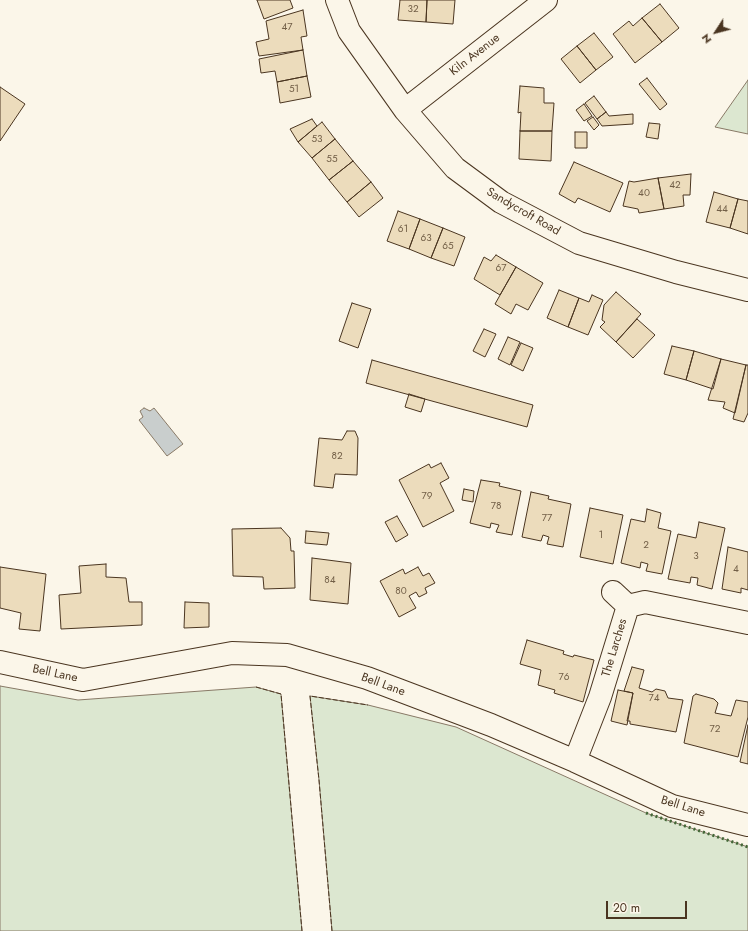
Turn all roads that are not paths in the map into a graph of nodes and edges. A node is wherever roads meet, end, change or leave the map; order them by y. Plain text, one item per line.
1 (338, 0) edge
2 (546, 0) edge
3 (405, 110) junction
4 (748, 290) edge
5 (748, 624) edge
6 (0, 662) edge
7 (575, 761) junction
8 (748, 825) edge

1 - 3 street, Sandycroft Road
2 - 3 street, Kiln Avenue
3 - 4 street, Sandycroft Road
5 - 7 street, The Larches
6 - 7 street, Bell Lane
7 - 8 street, Bell Lane

